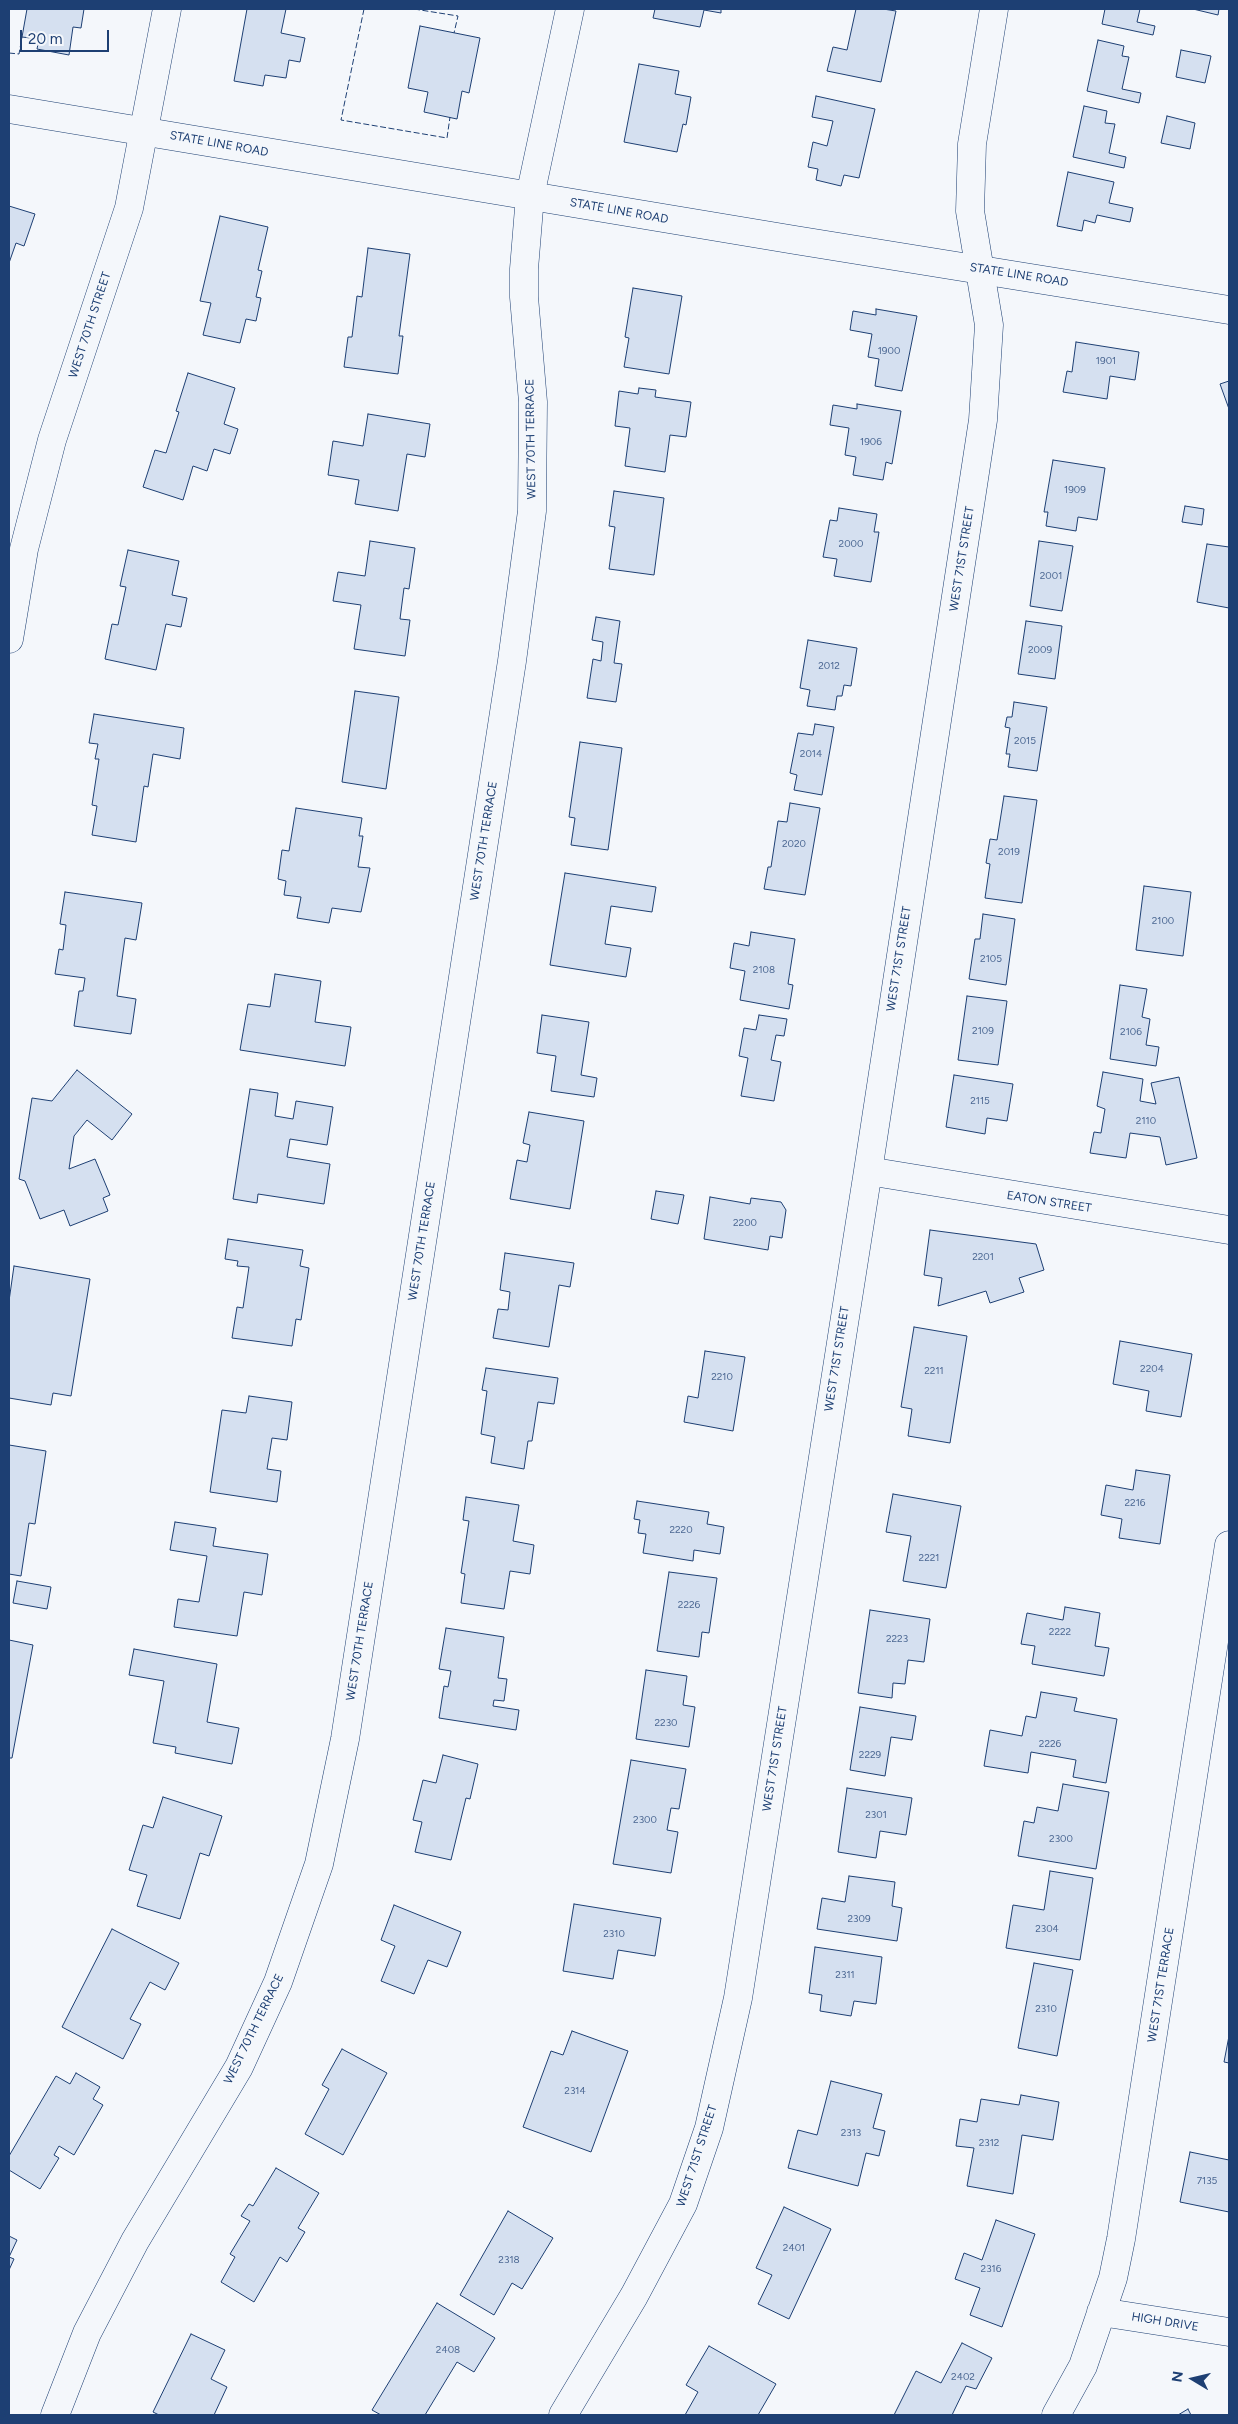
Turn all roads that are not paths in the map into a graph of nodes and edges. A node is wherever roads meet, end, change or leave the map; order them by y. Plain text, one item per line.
1 (167, 9) edge
2 (570, 9) edge
3 (994, 9) edge
4 (9, 109) edge
5 (144, 131) junction
6 (530, 196) junction
7 (980, 269) junction
8 (1229, 310) edge
9 (9, 639) edge
10 (868, 1172) junction
11 (1229, 1230) edge
12 (1229, 1545) edge
13 (1101, 2312) junction
14 (1229, 2332) edge
15 (55, 2415) edge
16 (563, 2415) edge
17 (1056, 2415) edge

1 - 5 street, WEST 70TH STREET
2 - 6 street, WEST 70TH TERRACE
3 - 7 street, WEST 71ST STREET
4 - 5 street, STATE LINE ROAD
5 - 6 street, STATE LINE ROAD
5 - 9 street, WEST 70TH STREET
6 - 7 street, STATE LINE ROAD
6 - 15 street, WEST 70TH TERRACE
7 - 8 street, STATE LINE ROAD
7 - 10 street, WEST 71ST STREET
10 - 11 street, EATON STREET
10 - 16 street, WEST 71ST STREET
12 - 13 street, WEST 71ST TERRACE
13 - 14 street, HIGH DRIVE
13 - 17 street, WEST 71ST TERRACE

